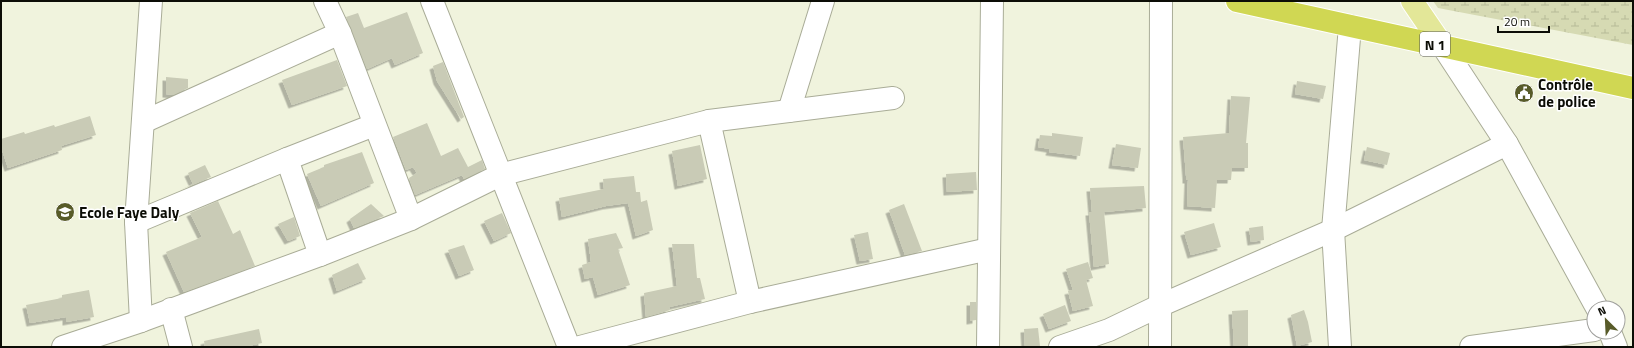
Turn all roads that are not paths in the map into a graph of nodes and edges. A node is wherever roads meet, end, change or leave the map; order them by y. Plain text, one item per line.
1 (151, 1) edge
2 (325, 1) edge
3 (432, 1) edge
4 (823, 1) edge
5 (992, 1) edge
6 (1162, 1) edge
7 (1237, 1) edge
8 (1412, 1) edge
9 (1262, 4) edge
10 (1350, 26) junction
11 (340, 33) junction
12 (1442, 45) junction
13 (1633, 88) edge
14 (892, 98) dead end
15 (789, 111) junction
16 (709, 121) junction
17 (143, 122) junction
18 (374, 124) junction
19 (1507, 144) junction
20 (286, 159) junction
21 (500, 175) junction
22 (411, 219) junction
23 (136, 222) junction
24 (1333, 230) junction
25 (989, 249) junction
26 (320, 255) junction
27 (1593, 300) edge
28 (750, 302) junction
29 (1159, 306) junction
30 (172, 309) junction
31 (141, 321) junction
32 (1586, 331) edge
33 (63, 347) edge
34 (181, 347) edge
35 (569, 347) edge
36 (580, 347) edge
37 (988, 347) edge
38 (1060, 347) edge
39 (1160, 347) edge
40 (1340, 347) edge
41 (1475, 347) edge

1 - 17 street
2 - 11 street
3 - 21 street
4 - 15 street
5 - 25 street
6 - 29 street
7 - 9 highway, N 1
8 - 12 main road
9 - 10 highway, N 1
10 - 12 highway, N 1
10 - 24 street
11 - 17 street
11 - 18 street
12 - 13 highway, N 1
12 - 19 street
14 - 15 street
15 - 16 street
16 - 21 street
16 - 28 street
17 - 23 street
18 - 20 street
18 - 22 street
19 - 24 street
19 - 27 street
20 - 23 street
20 - 26 street
21 - 22 street
21 - 35 street
22 - 26 street
23 - 31 street
24 - 29 street
24 - 40 street
25 - 28 street
25 - 37 street
26 - 30 street
28 - 36 street
29 - 38 street
29 - 39 street
30 - 31 street
30 - 34 street
31 - 33 street
32 - 41 street

